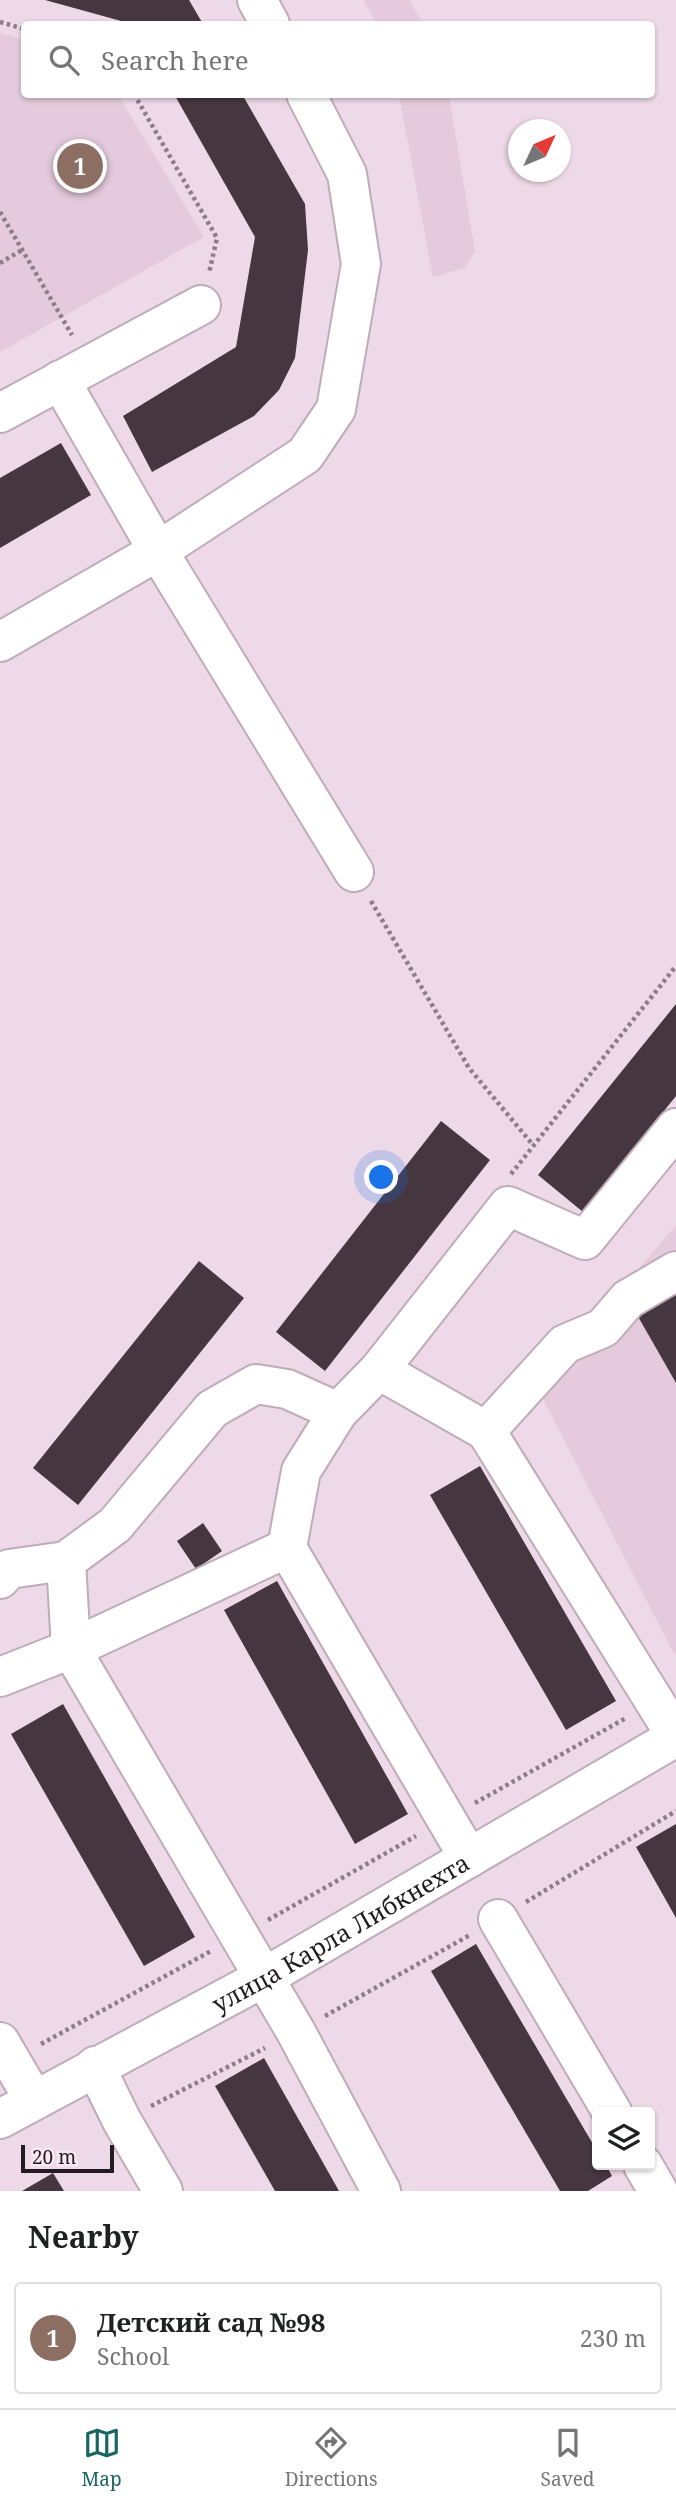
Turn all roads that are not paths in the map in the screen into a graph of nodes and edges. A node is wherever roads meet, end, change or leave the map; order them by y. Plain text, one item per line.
1 (257, 0) edge
2 (268, 21) edge
3 (308, 98) edge
4 (201, 305) road end
5 (74, 373) junction
6 (0, 413) edge
7 (158, 551) junction
8 (0, 642) edge
9 (354, 872) road end
10 (676, 1128) edge
11 (676, 1271) edge
12 (379, 1370) junction
13 (338, 1412) junction
14 (486, 1431) junction
15 (287, 1548) junction
16 (66, 1561) junction
17 (0, 1579) edge
18 (71, 1649) junction
19 (0, 1677) edge
20 (676, 1737) edge
21 (469, 1858) junction
22 (498, 1919) road end
23 (263, 1978) junction
24 (5, 2051) edge
25 (95, 2066) junction
26 (34, 2100) junction
27 (609, 2107) edge
28 (0, 2119) edge
29 (646, 2170) edge
30 (676, 2187) edge
31 (163, 2191) edge
32 (382, 2191) edge
33 (658, 2191) edge
34 (670, 2191) edge

1 - 2 street
3 - 7 street
4 - 5 street
5 - 6 street
5 - 7 street
7 - 8 street
7 - 9 street
10 - 12 street
11 - 14 street
12 - 13 street
12 - 14 street
13 - 15 street
13 - 16 street
14 - 20 street
15 - 18 street
15 - 21 street
16 - 17 street
16 - 18 street
18 - 19 street
18 - 23 street
20 - 21 street, улица Карла Либкнехта
21 - 23 street, улица Карла Либкнехта
22 - 27 street
23 - 25 street, улица Карла Либкнехта
23 - 32 street
24 - 26 street
25 - 26 street, улица Карла Либкнехта
25 - 31 street
26 - 28 street, улица Карла Либкнехта
29 - 33 street
30 - 34 street

